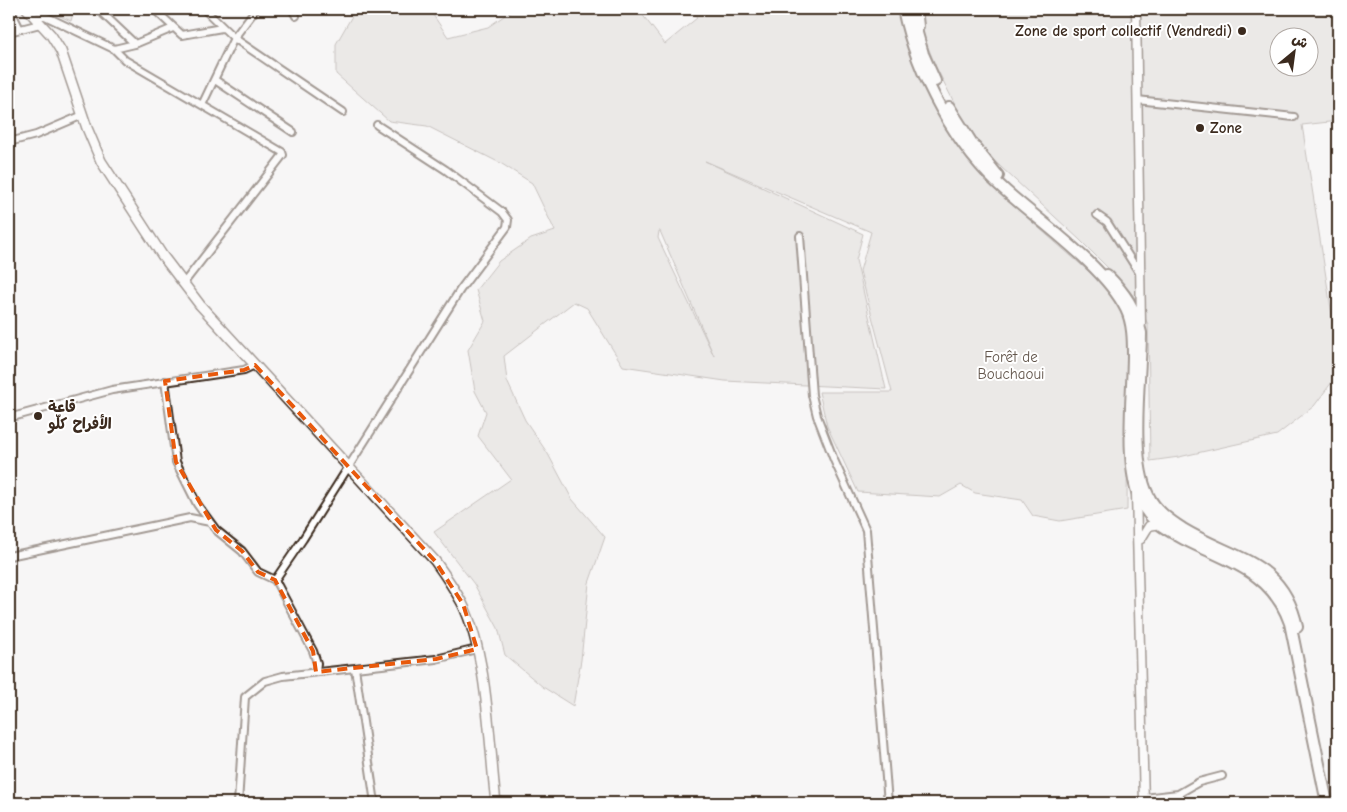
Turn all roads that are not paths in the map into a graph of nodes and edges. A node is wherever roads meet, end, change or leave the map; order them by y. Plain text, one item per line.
1 (10, 9) edge
2 (98, 9) edge
3 (154, 9) edge
4 (204, 9) edge
5 (256, 9) edge
6 (292, 9) edge
7 (903, 9) edge
8 (910, 9) edge
9 (916, 9) edge
10 (1136, 9) edge
11 (30, 12) edge
12 (296, 16) dead end
13 (9, 22) edge
14 (40, 24) junction
15 (173, 28) junction
16 (222, 28) junction
17 (20, 29) junction
18 (9, 32) edge
19 (234, 38) junction
20 (135, 44) junction
21 (920, 45) junction
22 (114, 49) junction
23 (215, 80) junction
24 (1137, 100) junction
25 (202, 104) junction
26 (343, 112) dead end
27 (83, 115) junction
28 (1294, 117) dead end
29 (378, 125) dead end
30 (293, 132) dead end
31 (9, 142) edge
32 (1097, 215) dead end
33 (800, 236) dead end
34 (1140, 274) junction
35 (183, 284) junction
36 (1141, 333) junction
37 (255, 365) junction
38 (165, 381) junction
39 (9, 415) edge
40 (348, 468) junction
41 (1136, 491) junction
42 (210, 522) junction
43 (1160, 524) junction
44 (1139, 551) junction
45 (9, 556) edge
46 (275, 580) junction
47 (477, 649) junction
48 (355, 668) junction
49 (316, 672) junction
50 (1222, 776) dead end
51 (1178, 794) junction
52 (1144, 801) edge
53 (238, 803) edge
54 (375, 803) edge
55 (496, 803) edge
56 (888, 803) edge
57 (1183, 803) edge
58 (1327, 803) edge
59 (1334, 803) edge

1 - 17 street
2 - 20 street
3 - 15 street
4 - 16 street
5 - 19 street
6 - 12 street
7 - 41 main road
8 - 21 main road
9 - 21 main road
10 - 24 street
11 - 14 main road
11 - 22 street
13 - 17 street
14 - 17 street
14 - 27 main road
15 - 16 street
15 - 20 street
16 - 19 street
17 - 18 street
19 - 23 street
19 - 26 street
20 - 22 street
21 - 36 main road
22 - 25 street
23 - 25 street
23 - 30 street
24 - 28 street
24 - 34 street
25 - 35 street
27 - 31 street
27 - 35 main road
29 - 40 street
32 - 34 street
33 - 56 street
34 - 36 street
35 - 37 main road
36 - 59 main road
37 - 38 street
37 - 40 main road
38 - 39 street
38 - 42 street
40 - 46 street
40 - 47 main road
41 - 43 main road
41 - 44 street
42 - 45 street
42 - 46 street
43 - 44 street
43 - 58 main road
44 - 52 street
46 - 49 street
47 - 48 street
47 - 55 main road
48 - 49 street
48 - 54 street
49 - 53 street
50 - 51 street
51 - 52 street
51 - 57 street

